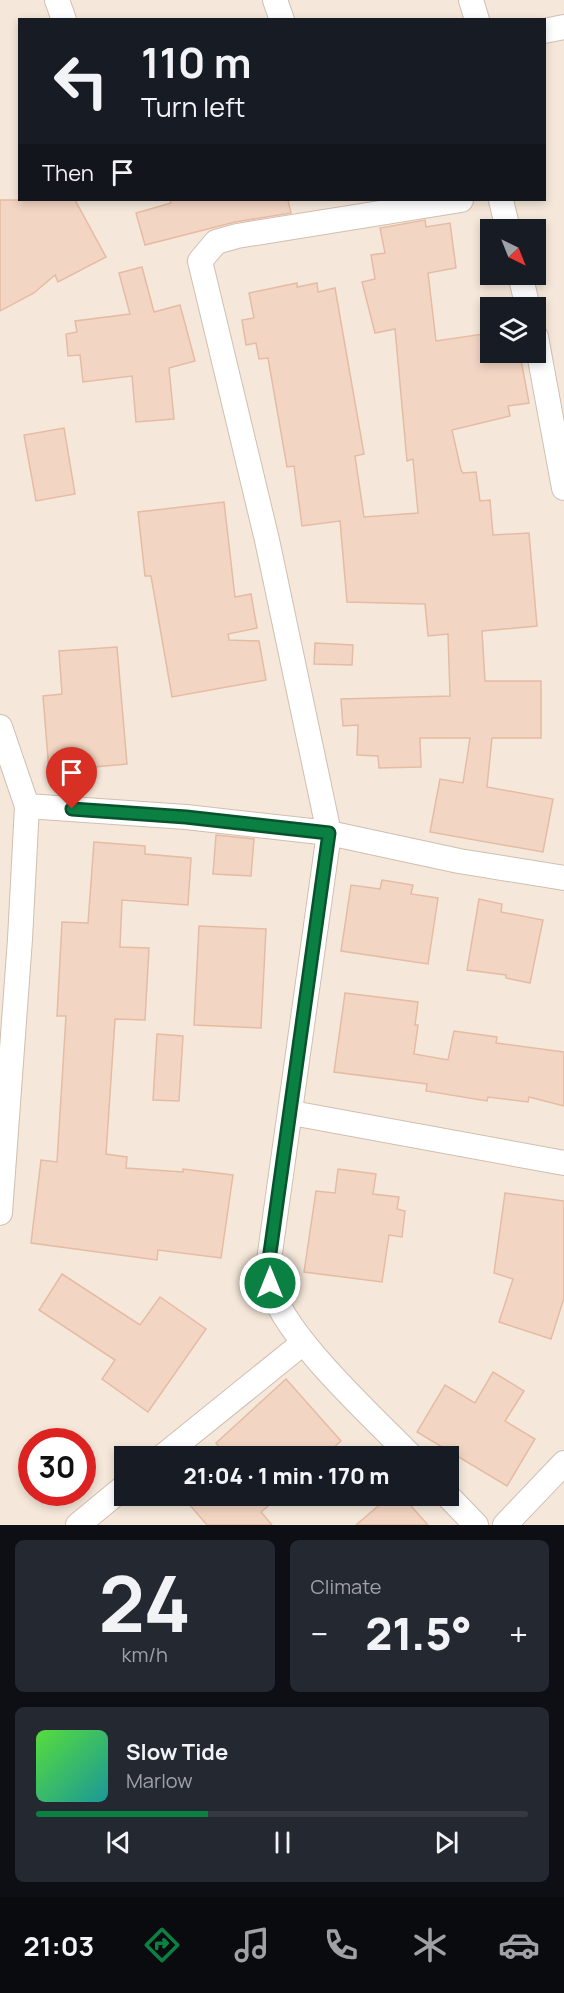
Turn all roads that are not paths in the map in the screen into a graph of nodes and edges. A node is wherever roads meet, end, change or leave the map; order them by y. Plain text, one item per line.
1 (57, 0) edge
2 (275, 0) edge
3 (471, 0) edge
4 (63, 18) edge
5 (281, 18) edge
6 (476, 18) edge
7 (564, 27) edge
8 (546, 31) edge
9 (455, 201) edge
10 (501, 201) edge
11 (505, 219) edge
12 (541, 363) edge
13 (563, 478) edge
14 (0, 727) edge
15 (27, 806) junction
16 (329, 833) junction
17 (564, 878) edge
18 (292, 1113) junction
19 (564, 1163) edge
20 (0, 1213) edge
21 (303, 1343) junction
22 (175, 1446) edge
23 (401, 1446) edge
24 (564, 1463) edge
25 (114, 1495) edge
26 (458, 1506) edge
27 (78, 1525) edge
28 (476, 1525) edge
29 (505, 1525) edge

1 - 4 street
2 - 5 street
3 - 6 street
7 - 8 street
9 - 16 street
10 - 11 street
12 - 13 street
14 - 15 street
15 - 16 street
15 - 20 street
16 - 17 street
16 - 18 street
18 - 19 street
18 - 21 street
21 - 22 street
21 - 23 street
24 - 29 street
25 - 27 street
26 - 28 street

